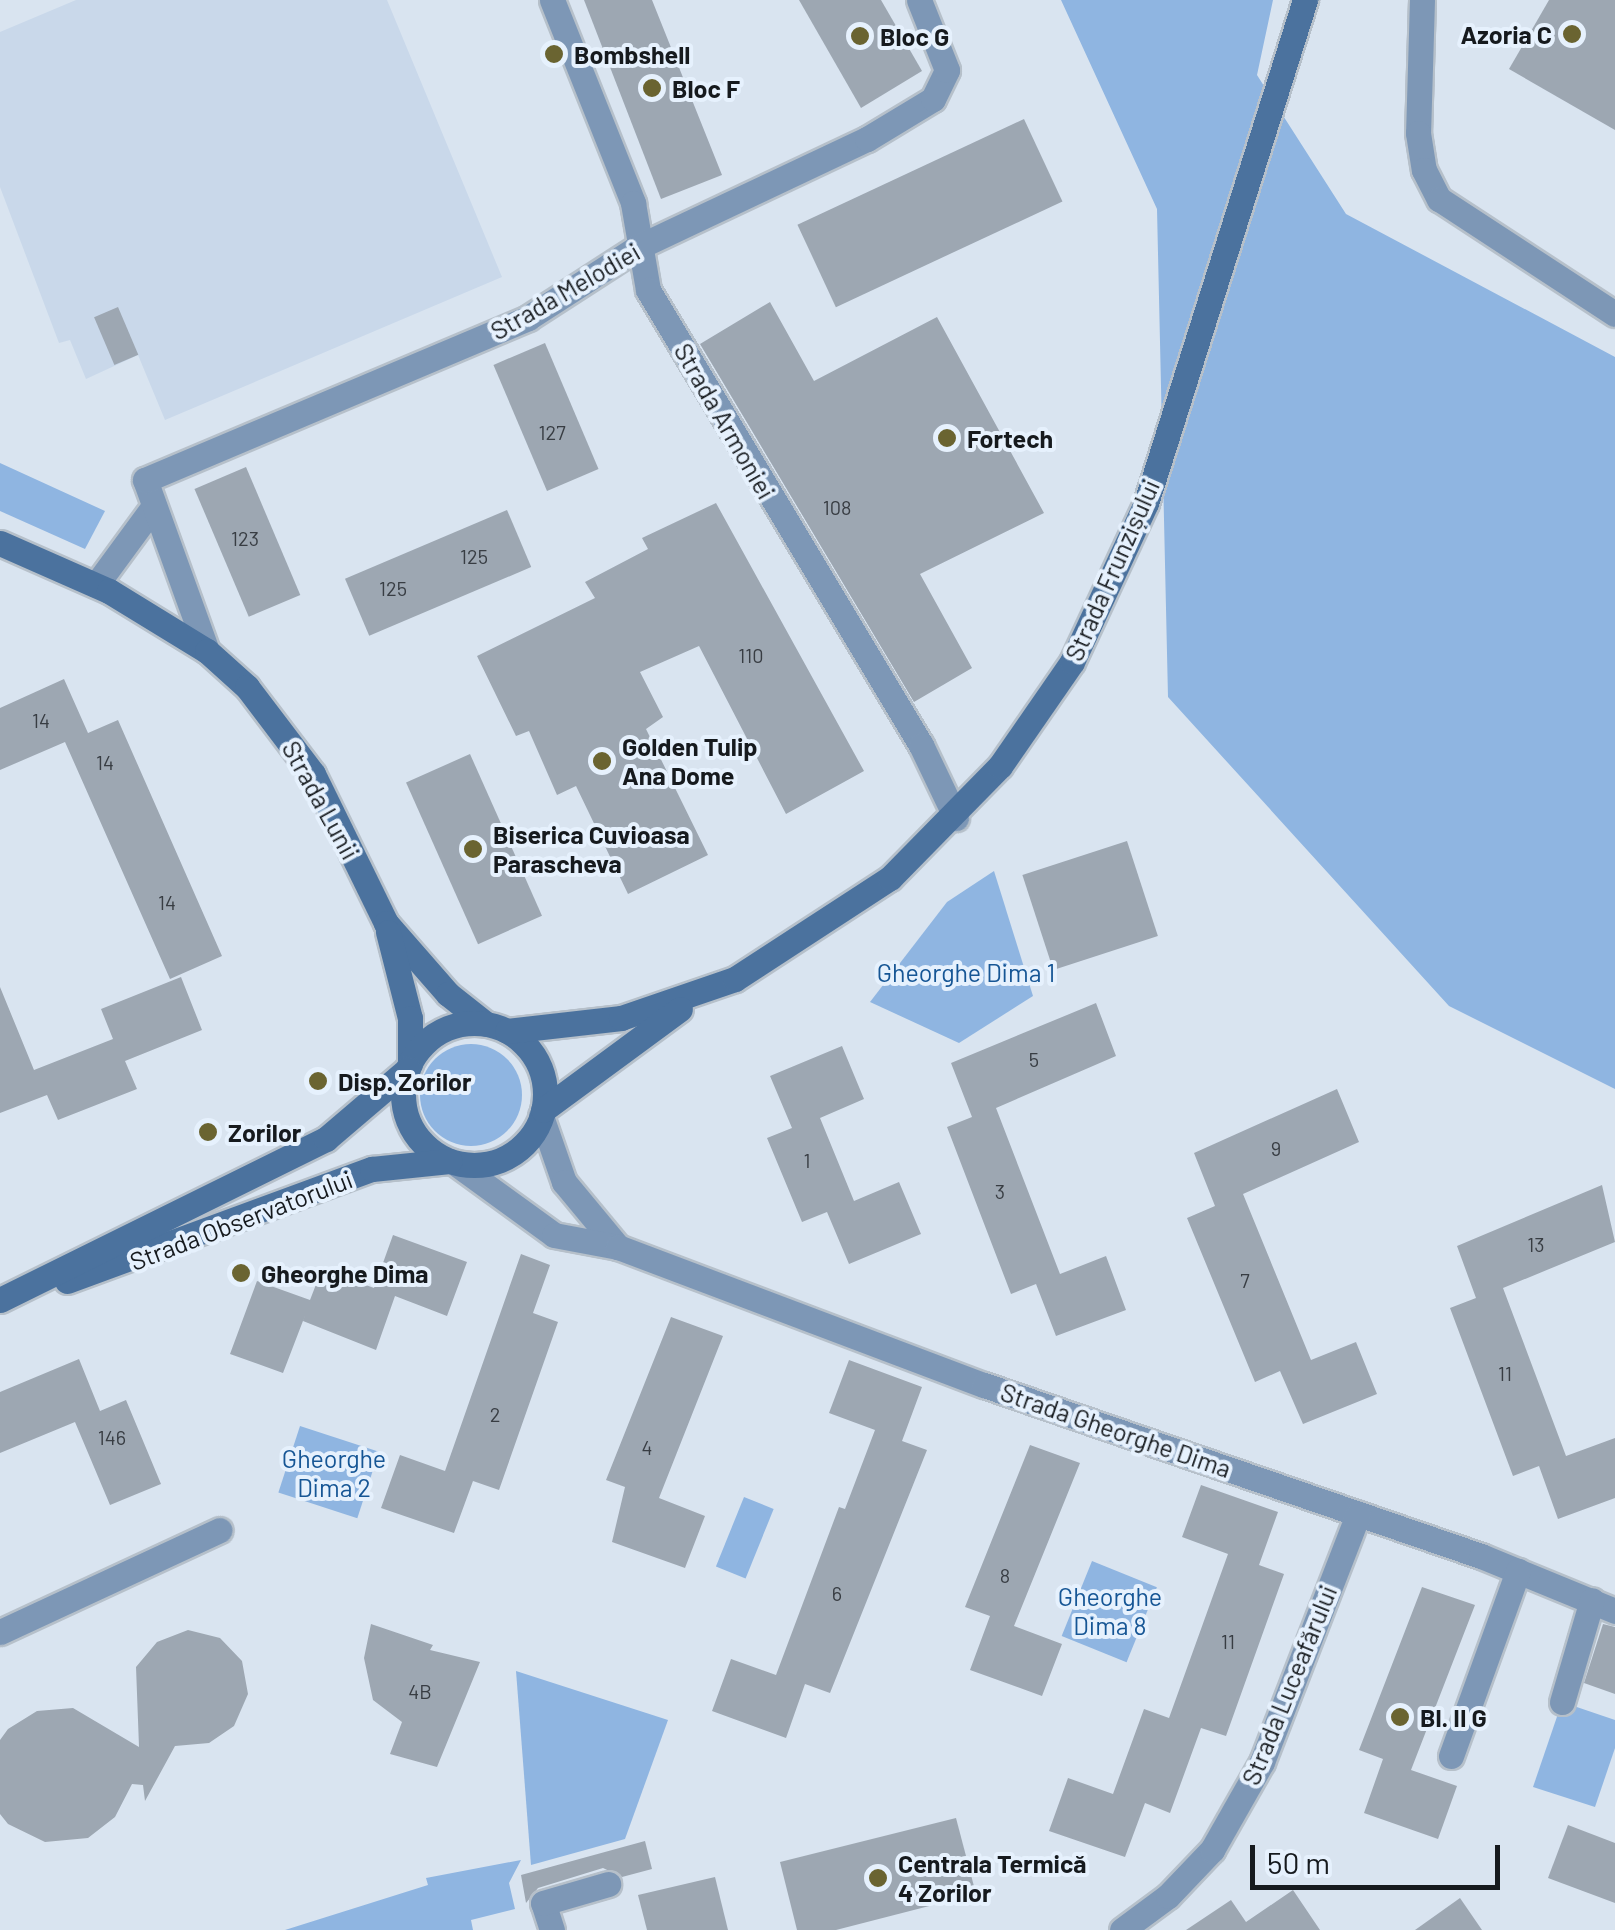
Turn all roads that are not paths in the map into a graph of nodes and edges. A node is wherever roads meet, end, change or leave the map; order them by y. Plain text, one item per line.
1 (552, 0) edge
2 (919, 0) edge
3 (1305, 0) edge
4 (1422, 0) edge
5 (636, 248) junction
6 (1615, 314) edge
7 (154, 506) junction
8 (0, 543) edge
9 (96, 585) junction
10 (207, 651) junction
11 (956, 818) junction
12 (386, 923) junction
13 (706, 993) junction
14 (496, 1028) junction
15 (409, 1066) junction
16 (542, 1113) junction
17 (452, 1162) junction
18 (618, 1247) junction
19 (32, 1288) junction
20 (0, 1300) edge
21 (1358, 1514) junction
22 (220, 1530) dead end
23 (1518, 1571) junction
24 (1604, 1605) edge
25 (0, 1632) edge
26 (1562, 1702) dead end
27 (1452, 1756) dead end
28 (608, 1884) dead end
29 (552, 1930) edge
30 (1122, 1930) edge

1 - 5 street, Strada Armoniei
2 - 5 street, Strada Melodiei
3 - 11 main road, Strada Frunzișului
4 - 6 street
5 - 7 street, Strada Melodiei
5 - 11 street, Strada Armoniei
7 - 9 street
7 - 10 street
8 - 9 main road, Strada Lunii
9 - 10 main road, Strada Lunii
10 - 12 main road, Strada Lunii
11 - 13 main road, Strada Frunzișului
12 - 14 main road, Strada Lunii
12 - 15 main road, Strada Lunii
13 - 14 main road, Strada Frunzișului
13 - 16 main road, Strada Frunzișului
14 - 15 main road
14 - 16 main road
15 - 17 main road
15 - 19 main road, Strada Observatorului
16 - 17 main road
16 - 18 street, Strada Gheorghe Dima
17 - 18 street, Strada Gheorghe Dima
17 - 19 main road, Strada Observatorului
18 - 21 street, Strada Gheorghe Dima
19 - 20 main road, Strada Observatorului
21 - 23 street, Strada Gheorghe Dima
21 - 30 street, Strada Luceafărului
22 - 25 street
23 - 24 street, Strada Gheorghe Dima
23 - 27 street
24 - 26 street
28 - 29 street

